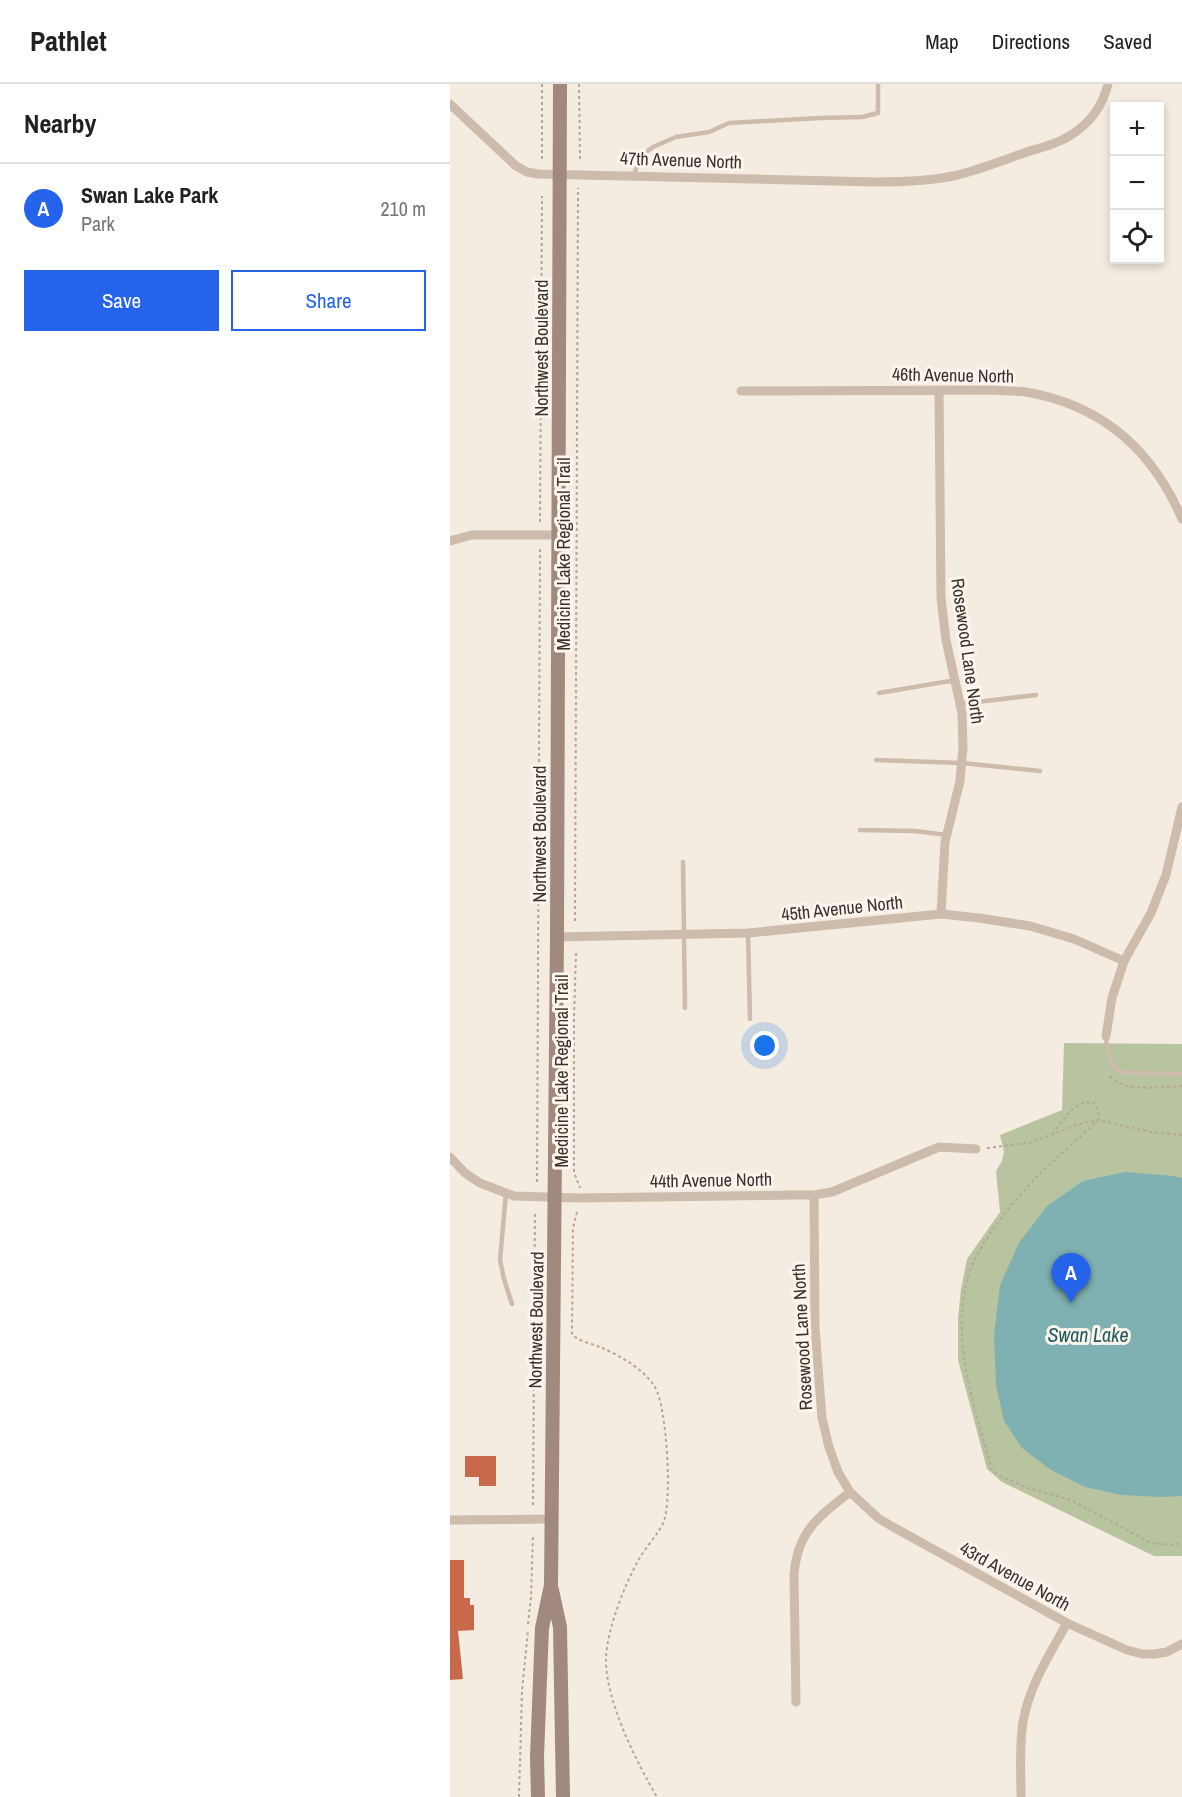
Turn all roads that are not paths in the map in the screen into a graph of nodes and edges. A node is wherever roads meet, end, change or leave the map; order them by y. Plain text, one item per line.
1 (560, 84) edge
2 (878, 84) edge
3 (1108, 84) edge
4 (450, 104) edge
5 (561, 174) junction
6 (634, 175) junction
7 (939, 390) junction
8 (741, 391) dead end
9 (1182, 519) edge
10 (558, 535) junction
11 (450, 541) edge
12 (956, 680) junction
13 (879, 693) dead end
14 (1036, 695) dead end
15 (960, 704) junction
16 (876, 760) dead end
17 (962, 763) junction
18 (1040, 771) dead end
19 (1182, 807) edge
20 (860, 830) dead end
21 (947, 835) junction
22 (683, 862) dead end
23 (941, 914) junction
24 (748, 933) junction
25 (684, 935) junction
26 (557, 937) junction
27 (1124, 961) junction
28 (685, 1008) dead end
29 (750, 1019) dead end
30 (1106, 1036) joint
31 (1182, 1074) edge
32 (976, 1149) road end
33 (450, 1157) edge
34 (506, 1193) junction
35 (814, 1195) junction
36 (555, 1198) junction
37 (512, 1304) dead end
38 (850, 1492) junction
39 (552, 1519) junction
40 (450, 1520) edge
41 (551, 1585) junction
42 (1067, 1623) junction
43 (1180, 1646) edge
44 (1182, 1657) edge
45 (796, 1702) dead end
46 (538, 1797) edge
47 (563, 1797) edge
48 (1020, 1797) edge

1 - 5 main road, Northwest Boulevard
2 - 6 lane
3 - 6 street, 47th Avenue North
4 - 5 street, 47th Avenue North
5 - 6 street, 47th Avenue North
5 - 10 main road, Northwest Boulevard
7 - 8 street, 46th Avenue North
7 - 9 street, 46th Avenue North
7 - 12 street, Rosewood Lane North
10 - 11 street
10 - 26 main road, Northwest Boulevard
12 - 13 lane
12 - 15 street, Rosewood Lane North
14 - 15 lane
15 - 17 street, Rosewood Lane North
16 - 17 lane
17 - 18 lane
17 - 21 street, Rosewood Lane North
19 - 27 street
20 - 21 lane
21 - 23 street, Rosewood Lane North
22 - 25 lane
23 - 24 street, 45th Avenue North
23 - 27 street, 45th Avenue North
24 - 25 street, 45th Avenue North
24 - 29 lane
25 - 26 street, 45th Avenue North
25 - 28 lane
26 - 36 main road, Northwest Boulevard
27 - 30 street
30 - 31 lane
32 - 35 street, 44th Avenue North
33 - 34 street, 44th Avenue North
34 - 36 street, 44th Avenue North
34 - 37 lane
35 - 36 street, 44th Avenue North
35 - 38 street, Rosewood Lane North
36 - 39 main road, Northwest Boulevard
38 - 42 street, 43rd Avenue North
38 - 45 street
39 - 40 street
39 - 41 main road, Northwest Boulevard
41 - 46 main road, Northwest Boulevard
41 - 47 main road, Northwest Boulevard
42 - 43 street, 43rd Avenue North
42 - 48 street
43 - 44 street, 43rd Avenue North

